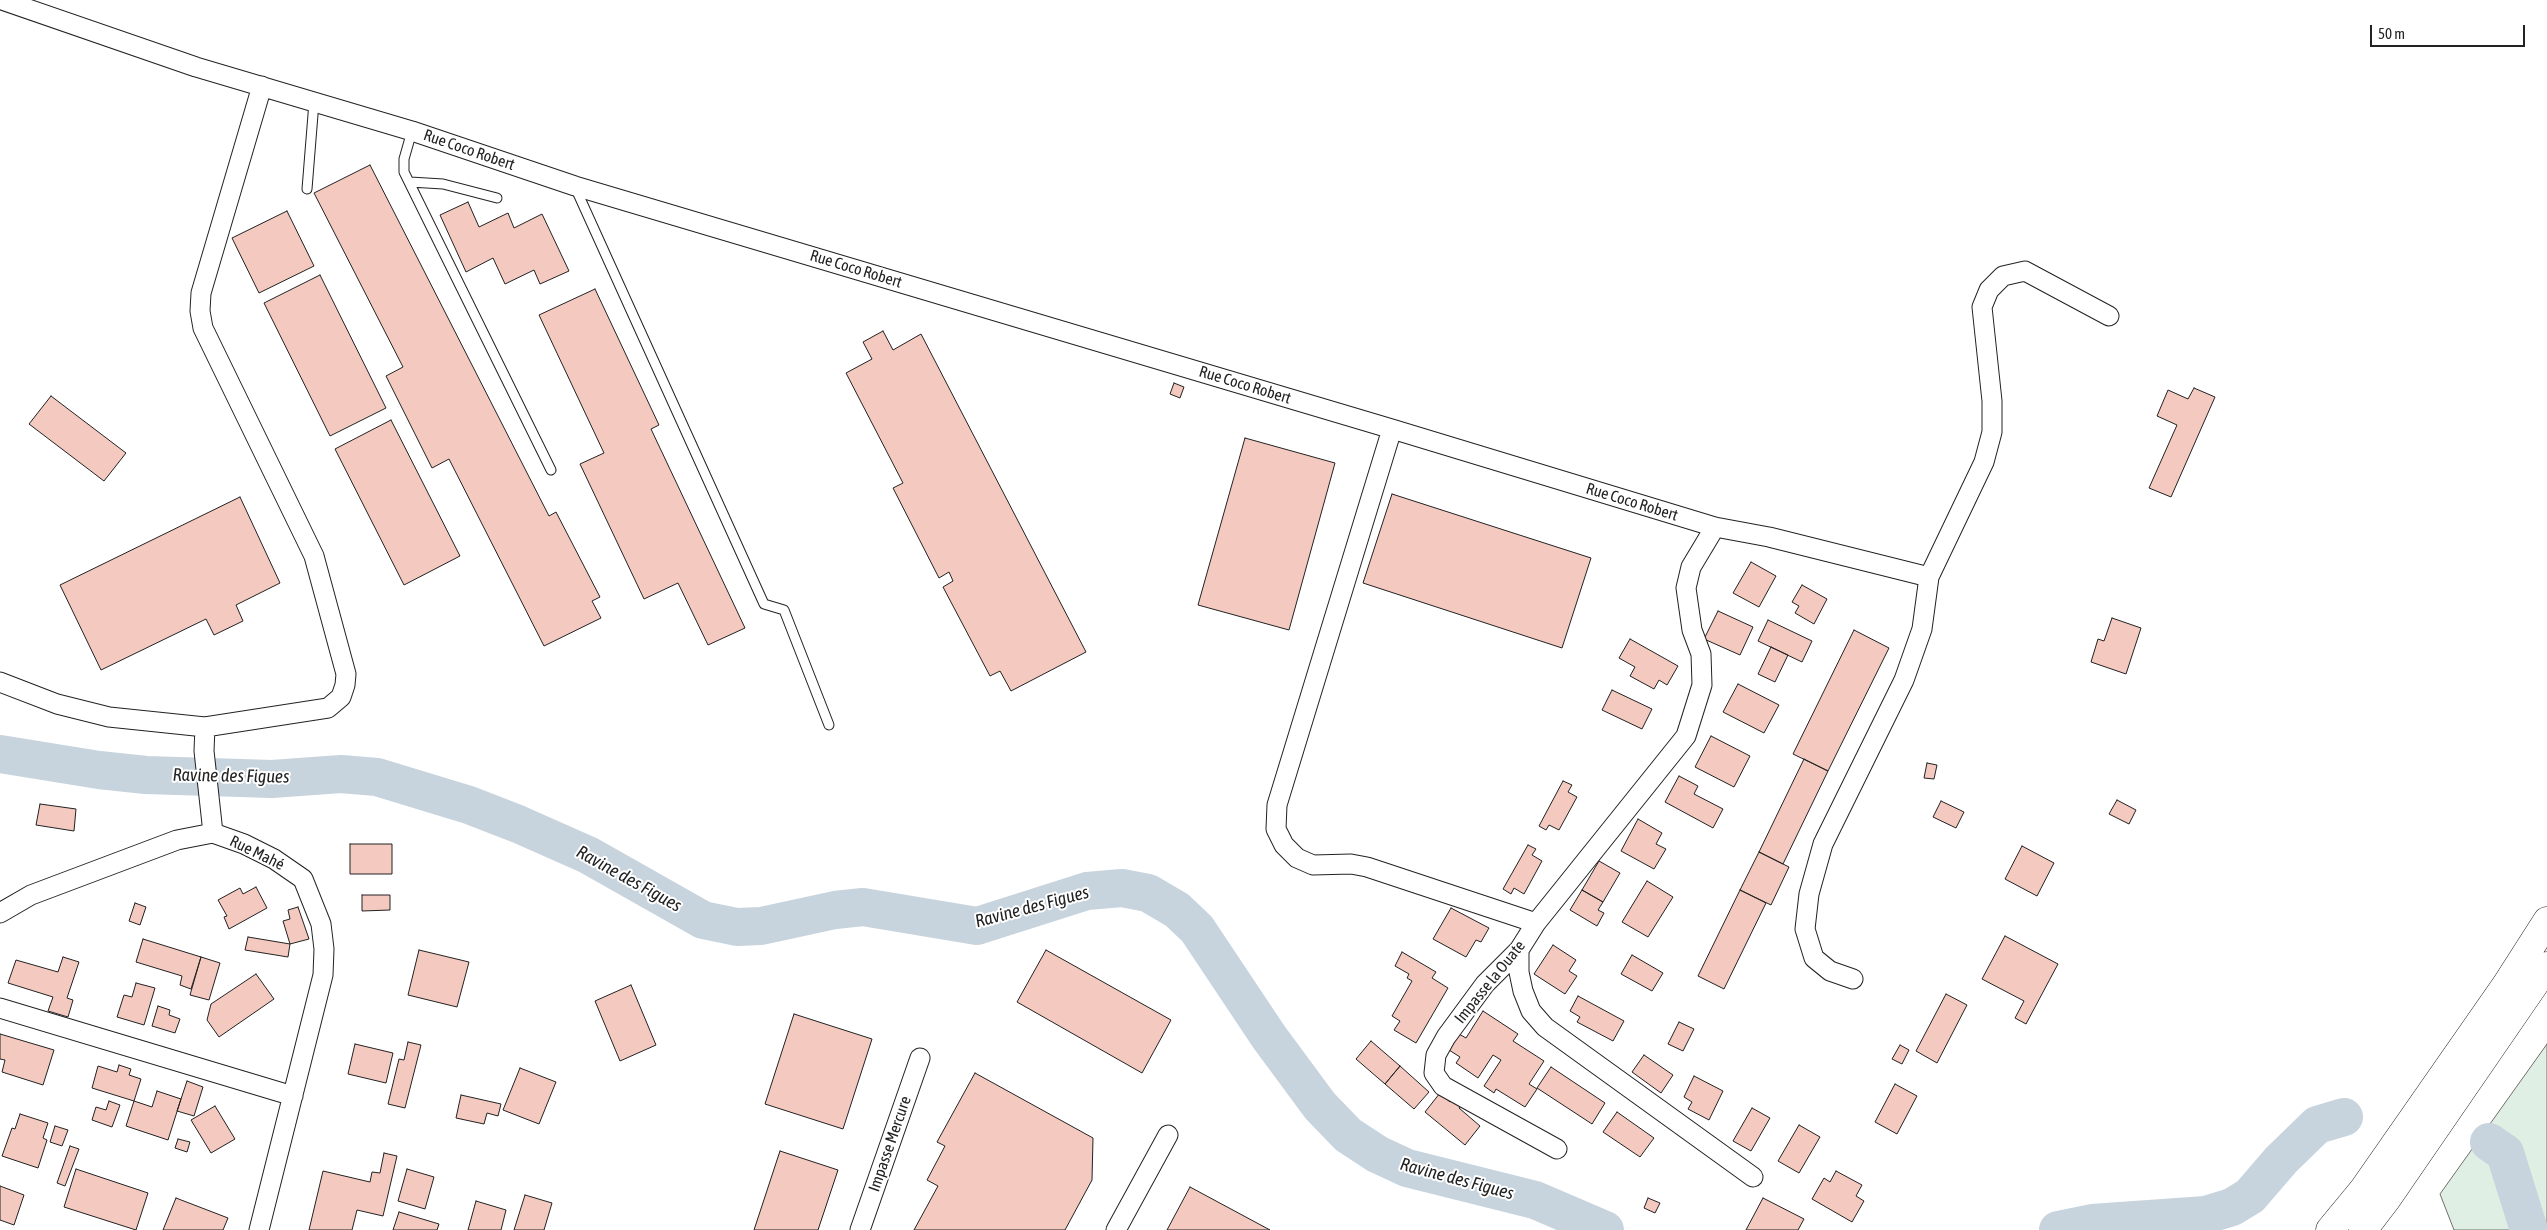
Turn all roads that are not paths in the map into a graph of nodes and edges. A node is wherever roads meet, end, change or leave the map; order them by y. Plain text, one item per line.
1 (2, 0) edge
2 (262, 86) junction
3 (314, 102) junction
4 (412, 131) junction
5 (410, 182) junction
6 (575, 186) junction
7 (307, 189) dead end
8 (497, 198) dead end
9 (2108, 316) dead end
10 (1392, 428) junction
11 (551, 470) dead end
12 (1715, 527) junction
13 (1929, 577) junction
14 (0, 682) edge
15 (829, 725) dead end
16 (204, 727) junction
17 (213, 833) junction
18 (0, 913) edge
19 (2547, 921) edge
20 (1536, 923) junction
21 (1519, 950) junction
22 (2547, 966) edge
23 (1853, 979) dead end
24 (0, 1008) edge
25 (920, 1058) dead end
26 (293, 1096) junction
27 (1168, 1135) dead end
28 (1556, 1149) dead end
29 (1753, 1177) dead end
30 (259, 1230) edge
31 (860, 1230) edge
32 (1116, 1230) edge
33 (2330, 1230) edge
34 (2362, 1230) edge

1 - 2 street, Rue Coco Robert
2 - 3 street, Rue Coco Robert
2 - 16 street
3 - 4 street, Rue Coco Robert
3 - 7 lane
4 - 5 lane
4 - 6 street, Rue Coco Robert
5 - 8 lane
5 - 11 lane
6 - 10 street, Rue Coco Robert
6 - 15 lane
9 - 13 street
10 - 12 street, Rue Coco Robert
10 - 20 street
12 - 13 street, Rue Coco Robert
12 - 20 street
13 - 23 street
14 - 16 street
16 - 17 street
17 - 18 street, Rue Mahé
17 - 26 street, Rue Mahé
19 - 33 highway
20 - 21 street, Impasse la Ouate
21 - 28 street, Impasse la Ouate
21 - 29 street
22 - 34 highway
24 - 26 street
25 - 31 street, Impasse Mercure
26 - 30 street, Rue Mahé
27 - 32 street

